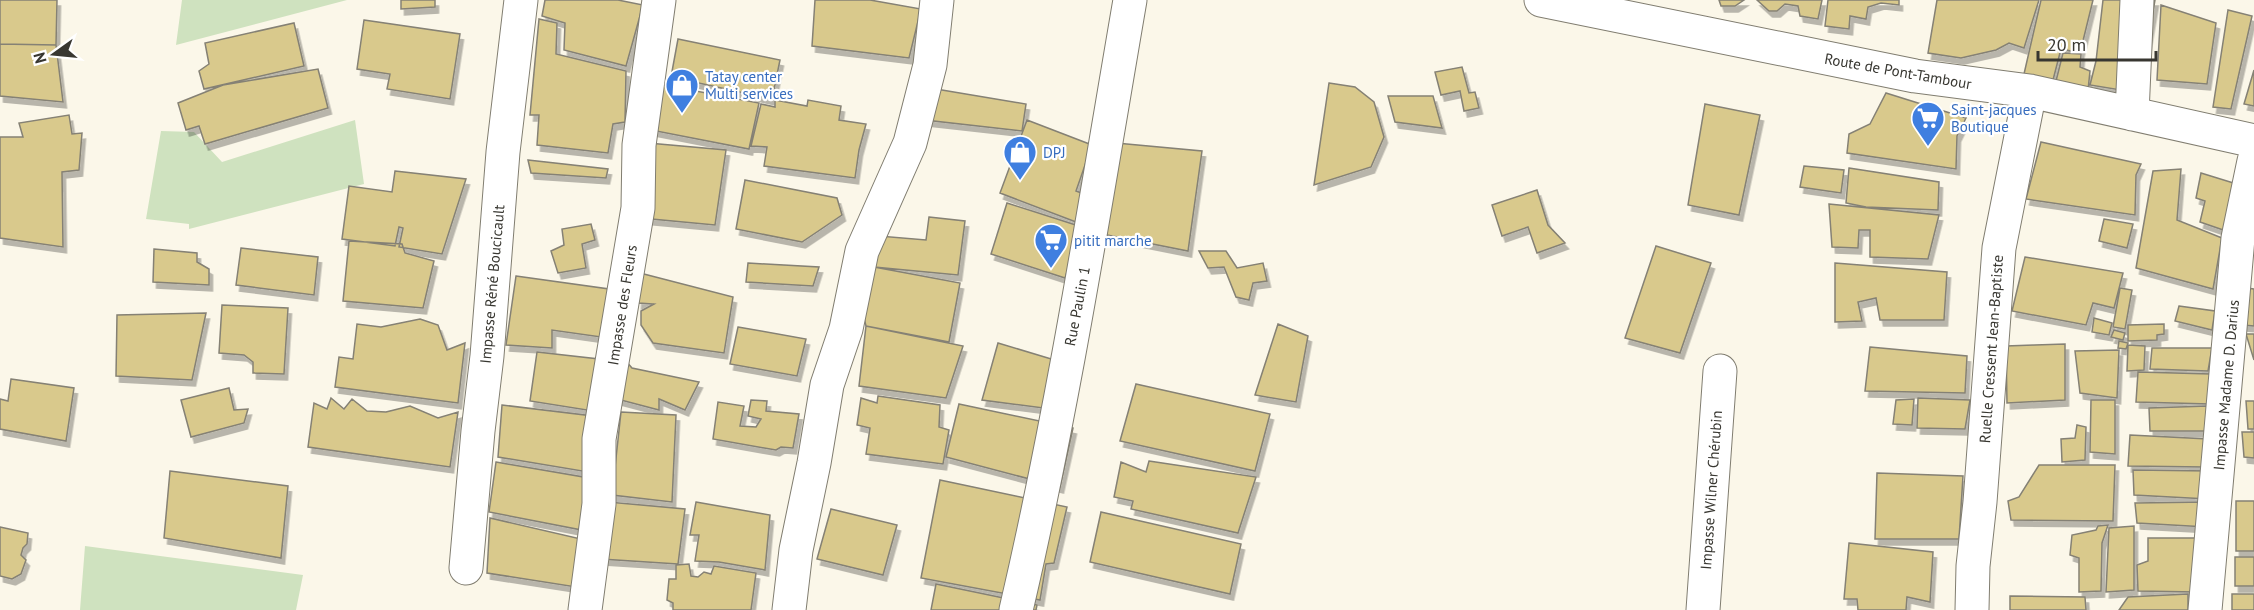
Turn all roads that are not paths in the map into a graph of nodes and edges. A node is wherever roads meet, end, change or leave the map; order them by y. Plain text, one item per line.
1 (521, 0) edge
2 (659, 0) edge
3 (937, 0) edge
4 (1130, 0) edge
5 (1541, 0) edge
6 (2137, 0) edge
7 (2030, 91) junction
8 (2132, 114) junction
9 (2254, 141) edge
10 (2254, 161) edge
11 (1720, 371) dead end
12 (466, 568) dead end
13 (585, 610) edge
14 (789, 610) edge
15 (1016, 610) edge
16 (1703, 610) edge
17 (1972, 610) edge
18 (2205, 610) edge

1 - 12 street, Impasse Réné Boucicault
2 - 13 street, Impasse des Fleurs
3 - 14 street
4 - 15 street, Rue Paulin 1
5 - 7 street, Route de Pont-Tambour
6 - 8 street
7 - 8 street, Route de Pont-Tambour
7 - 17 street, Ruelle Cressent Jean-Baptiste
8 - 9 street, Route de Pont-Tambour
10 - 18 street, Impasse Madame D. Darius
11 - 16 street, Impasse Wilner Chérubin

